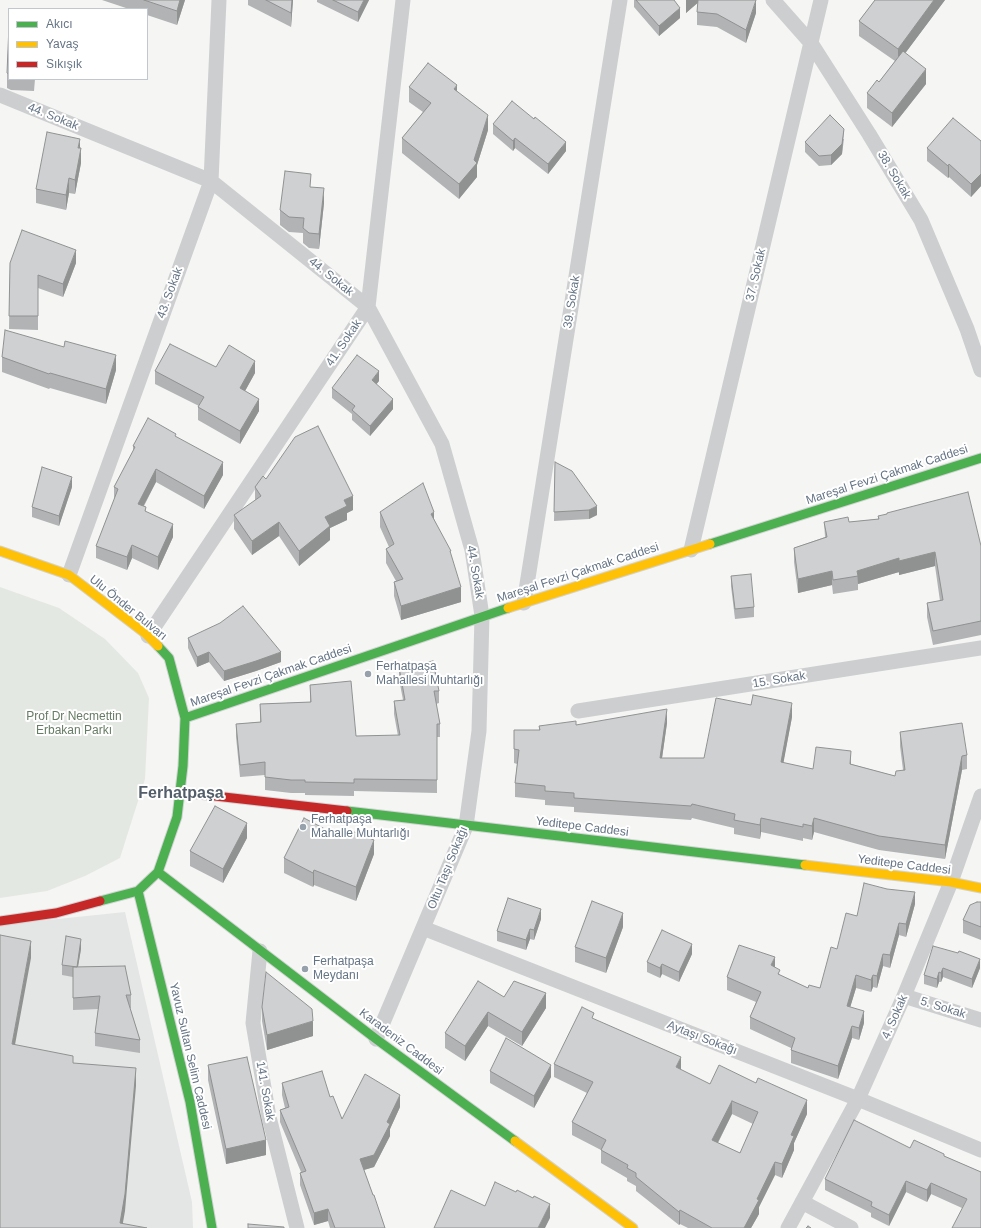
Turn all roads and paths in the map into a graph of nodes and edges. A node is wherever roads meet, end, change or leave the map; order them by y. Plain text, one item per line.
1 (220, 0) edge
2 (403, 0) edge
3 (620, 0) edge
4 (773, 0) edge
5 (821, 0) edge
6 (811, 42) junction
7 (0, 95) edge
8 (210, 181) junction
9 (368, 307) junction
10 (981, 370) edge
11 (981, 458) edge
12 (691, 550) junction
13 (0, 551) edge
14 (69, 575) junction
15 (524, 603) junction
16 (482, 616) junction
17 (148, 636) junction
18 (981, 648) edge
19 (578, 711) dead end
20 (185, 718) junction
21 (180, 792) junction
22 (981, 796) edge
23 (466, 826) junction
24 (158, 872) junction
25 (951, 882) junction
26 (981, 888) edge
27 (138, 891) junction
28 (0, 921) edge
29 (423, 928) junction
30 (260, 951) junction
31 (904, 996) junction
32 (981, 1020) edge
33 (376, 1038) junction
34 (858, 1099) junction
35 (981, 1150) edge
36 (802, 1202) junction
37 (212, 1228) edge
38 (297, 1228) edge
39 (633, 1228) edge
40 (788, 1228) edge
41 (851, 1228) edge

1 - 8 street, 43. Sokak
2 - 9 street, 41. Sokak
3 - 15 street, 39. Sokak
4 - 6 street, 38. Sokak
5 - 6 street, 37. Sokak
6 - 10 street, 38. Sokak
6 - 12 street, 37. Sokak
7 - 8 street, 44. Sokak
8 - 9 street, 44. Sokak
8 - 14 street, 43. Sokak
9 - 16 street, 44. Sokak
9 - 17 street, 41. Sokak
11 - 12 street, Mareşal Fevzi Çakmak Caddesi
12 - 15 street, Mareşal Fevzi Çakmak Caddesi
13 - 14 street, Ulu Önder Bulvarı
14 - 17 street, Ulu Önder Bulvarı
15 - 16 street, Mareşal Fevzi Çakmak Caddesi
16 - 20 street, Mareşal Fevzi Çakmak Caddesi
16 - 23 street, Oltu Taşı Sokağı
17 - 20 street, Ulu Önder Bulvarı
18 - 19 street, 15. Sokak
20 - 21 street, Ulu Önder Bulvarı
21 - 23 street, Yeditepe Caddesi
21 - 24 street, Ulu Önder Bulvarı
22 - 25 street, 4. Sokak
23 - 25 street, Yeditepe Caddesi
23 - 29 street, Oltu Taşı Sokağı
24 - 27 street, Ulu Önder Bulvarı
24 - 30 street, Karadeniz Caddesi
25 - 26 street, Yeditepe Caddesi
25 - 31 street, 4. Sokak
27 - 28 street, Ulu Önder Bulvarı
27 - 37 street, Yavuz Sultan Selim Caddesi
29 - 33 street, Oltu Taşı Sokağı
29 - 34 street, Aytaşı Sokağı
30 - 33 street, Karadeniz Caddesi
30 - 38 street, 141. Sokak
31 - 32 street, 5. Sokak
31 - 34 street, 4. Sokak
33 - 39 street, Karadeniz Caddesi
34 - 35 street, Aytaşı Sokağı
34 - 36 street, 4. Sokak
36 - 40 street, 4. Sokak
36 - 41 street

